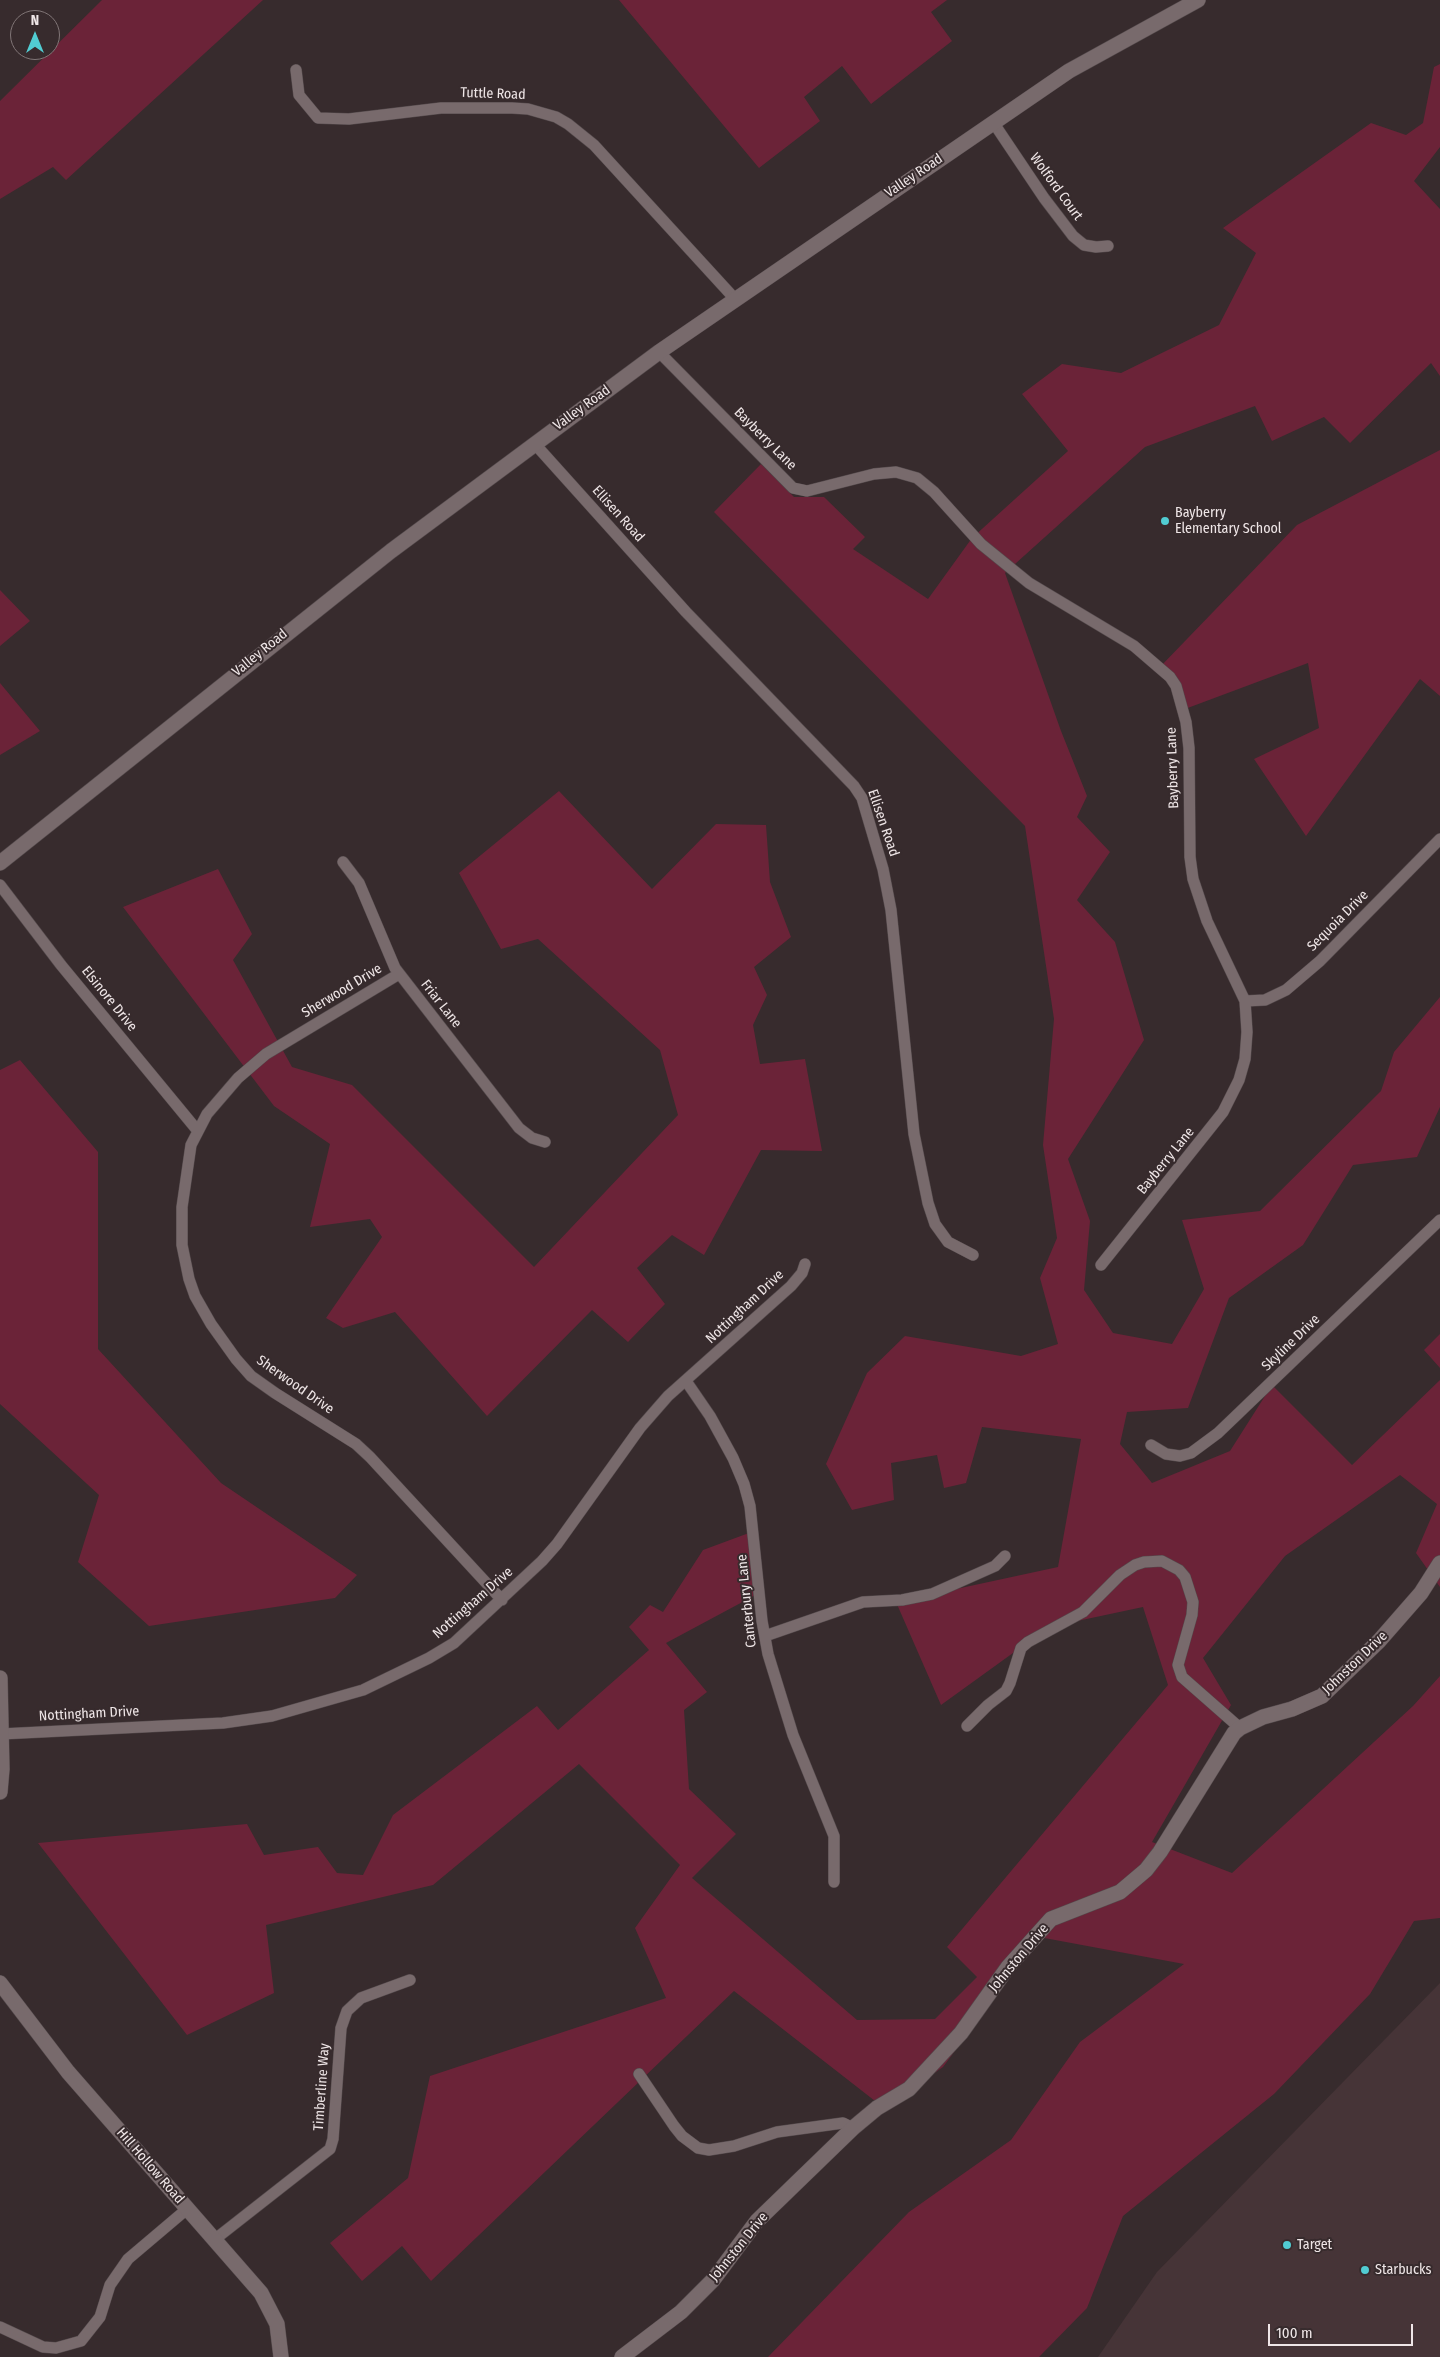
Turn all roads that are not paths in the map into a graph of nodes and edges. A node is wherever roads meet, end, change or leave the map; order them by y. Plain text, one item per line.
1 (1198, 0) edge
2 (296, 70) dead end
3 (993, 122) junction
4 (1108, 246) dead end
5 (735, 299) junction
6 (659, 352) junction
7 (534, 443) junction
8 (1440, 839) edge
9 (342, 862) dead end
10 (0, 863) edge
11 (0, 885) edge
12 (399, 974) junction
13 (1244, 1001) junction
14 (197, 1130) junction
15 (545, 1142) dead end
16 (1440, 1220) edge
17 (973, 1256) dead end
18 (805, 1264) dead end
19 (1101, 1266) dead end
20 (686, 1381) junction
21 (1151, 1446) dead end
22 (1005, 1556) dead end
23 (1440, 1563) edge
24 (502, 1600) junction
25 (765, 1636) junction
26 (0, 1678) edge
27 (967, 1726) dead end
28 (1240, 1728) junction
29 (1, 1734) edge
30 (0, 1792) edge
31 (834, 1882) dead end
32 (410, 1980) dead end
33 (0, 1982) edge
34 (639, 2074) dead end
35 (853, 2128) junction
36 (187, 2209) junction
37 (214, 2240) junction
38 (0, 2327) edge
39 (281, 2357) edge
40 (622, 2357) edge

1 - 3 street, Valley Road
2 - 5 street, Tuttle Road
3 - 4 street, Wolford Court
3 - 5 street, Valley Road
5 - 6 street, Valley Road
6 - 7 street, Valley Road
6 - 13 street, Bayberry Lane
7 - 10 street, Valley Road
7 - 17 street, Ellisen Road
8 - 13 street, Sequoia Drive
9 - 12 street, Friar Lane
11 - 14 street, Elsinore Drive
12 - 14 street, Sherwood Drive
12 - 15 street, Friar Lane
13 - 19 street, Bayberry Lane
14 - 24 street, Sherwood Drive
16 - 21 street, Skyline Drive
18 - 20 street, Nottingham Drive
20 - 24 street, Nottingham Drive
20 - 25 street, Canterbury Lane
22 - 25 street
23 - 28 street, Johnston Drive
24 - 29 street, Nottingham Drive
25 - 31 street, Canterbury Lane
26 - 29 street
27 - 28 street
28 - 35 street, Johnston Drive
29 - 30 street
32 - 37 street, Timberline Way
33 - 36 street, Hill Hollow Road
34 - 35 street
35 - 40 street, Johnston Drive
36 - 37 street, Hill Hollow Road
36 - 38 street
37 - 39 street, Hill Hollow Road

